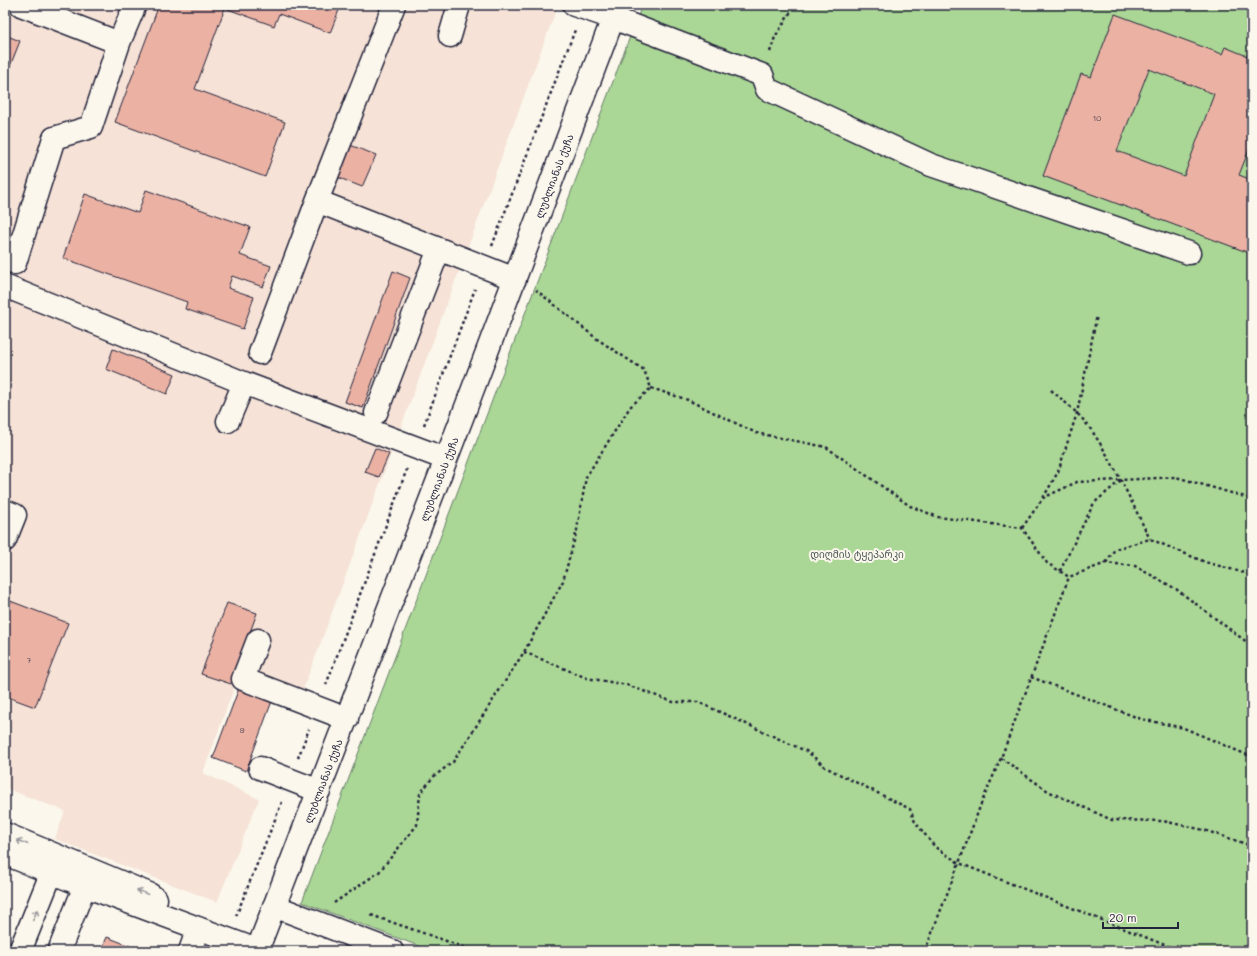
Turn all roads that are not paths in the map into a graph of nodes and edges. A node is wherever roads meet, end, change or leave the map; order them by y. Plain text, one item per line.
1 (21, 5) edge
2 (135, 5) edge
3 (394, 5) edge
4 (459, 5) edge
5 (574, 5) edge
6 (615, 11) edge
7 (450, 36) dead end
8 (119, 42) junction
9 (317, 201) junction
10 (439, 249) junction
11 (1189, 253) dead end
12 (15, 263) dead end
13 (515, 279) junction
14 (5, 291) edge
15 (260, 353) dead end
16 (244, 383) junction
17 (376, 413) dead end
18 (228, 421) dead end
19 (446, 459) junction
20 (5, 511) edge
21 (5, 540) edge
22 (258, 640) dead end
23 (347, 719) junction
24 (260, 768) dead end
25 (319, 791) junction
26 (5, 834) edge
27 (5, 854) edge
28 (55, 864) junction
29 (88, 878) junction
30 (274, 906) junction
31 (198, 928) junction
32 (20, 951) edge
33 (59, 951) edge
34 (190, 951) edge
35 (257, 951) edge
36 (392, 951) edge

1 - 8 street
2 - 8 street
3 - 9 street
4 - 7 street
5 - 6 street
6 - 11 street
6 - 13 street, ლუბლიანას ქუჩა
8 - 12 street
9 - 10 street
9 - 15 street
10 - 13 street
10 - 17 street
13 - 19 street, ლუბლიანას ქუჩა
14 - 16 street
16 - 18 street
16 - 19 street
19 - 23 street, ლუბლიანას ქუჩა
20 - 21 street
22 - 23 street
23 - 25 street, ლუბლიანას ქუჩა
24 - 25 street
25 - 30 street, ლუბლიანას ქუჩა
28 -> 26 street
27 - 28 street
28 - 29 street
32 -> 28 street
29 - 31 street
29 - 33 street
30 - 35 street, ლუბლიანას ქუჩა
30 - 36 street
31 - 34 street
31 - 35 street

